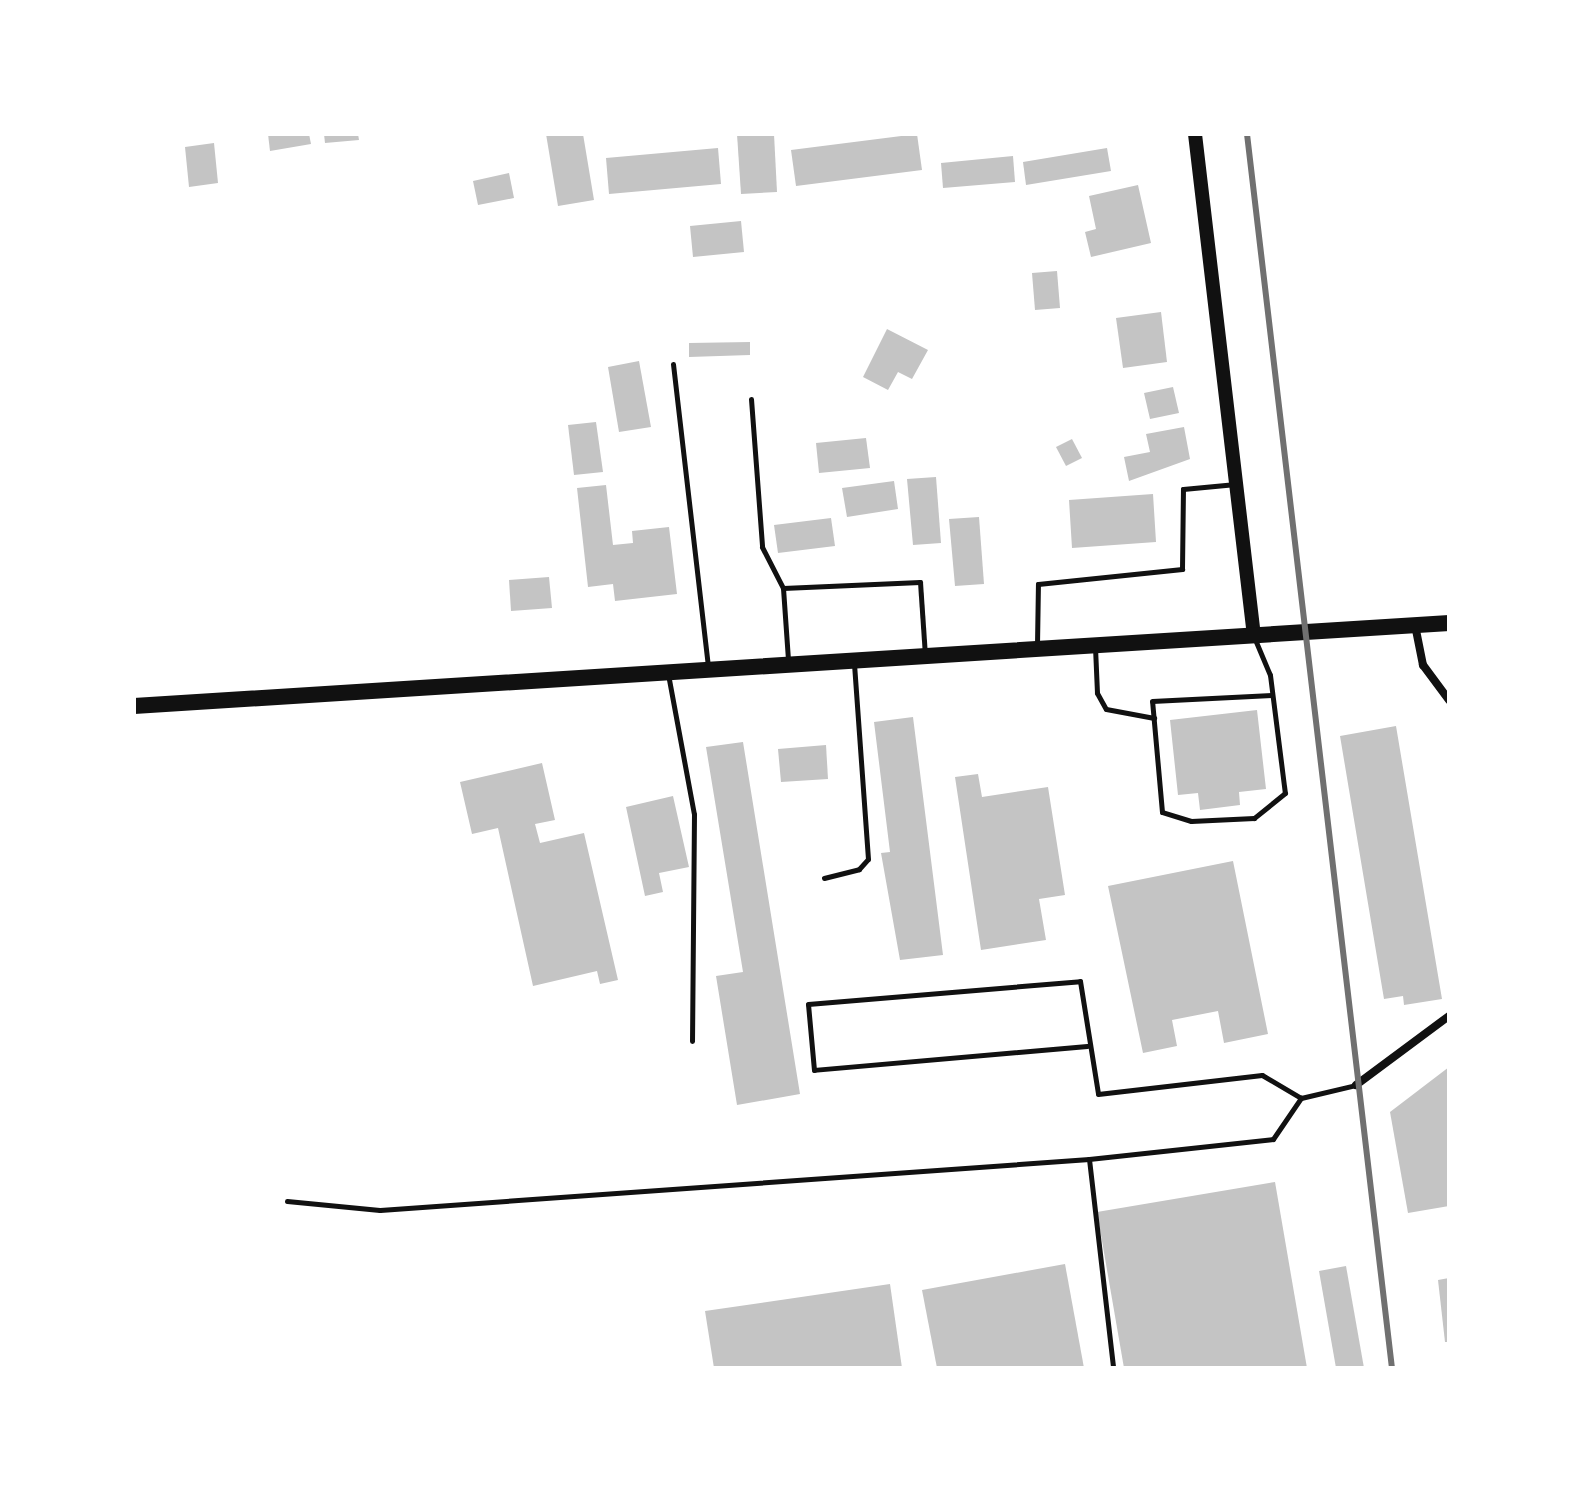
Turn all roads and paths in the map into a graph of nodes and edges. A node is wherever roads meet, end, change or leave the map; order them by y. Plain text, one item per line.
1 (1195, 134) edge
2 (673, 364) dead end
3 (751, 399) dead end
4 (1236, 484) junction
5 (783, 588) junction
6 (1449, 623) edge
7 (1415, 625) junction
8 (1254, 636) junction
9 (1095, 646) junction
10 (1037, 650) junction
11 (925, 656) junction
12 (854, 661) junction
13 (788, 665) junction
14 (709, 670) junction
15 (668, 673) junction
16 (1272, 695) junction
17 (1449, 700) edge
18 (134, 706) edge
19 (1154, 718) junction
20 (1449, 735) edge
21 (1449, 778) edge
22 (824, 878) dead end
23 (1449, 1016) edge
24 (692, 1041) dead end
25 (1087, 1046) junction
26 (1356, 1085) joint
27 (1301, 1098) junction
28 (1089, 1159) junction
29 (287, 1201) dead end
30 (1113, 1368) edge

1 - 4 street
2 - 14 lane
3 - 5 lane
4 - 8 street
4 - 10 lane
5 - 11 lane
5 - 13 lane
6 - 7 main road
7 - 8 main road
7 - 17 street
8 - 9 main road
8 - 16 lane
9 - 10 main road
9 - 19 lane
10 - 11 main road
11 - 12 main road
12 - 13 main road
12 - 22 lane
13 - 14 main road
14 - 15 main road
15 - 18 main road
15 - 24 lane
16 - 19 lane
16 - 19 lane
20 - 21 lane
23 - 26 street
25 - 25 lane
25 - 27 lane
26 - 27 lane
27 - 28 lane
28 - 29 lane
28 - 30 lane

